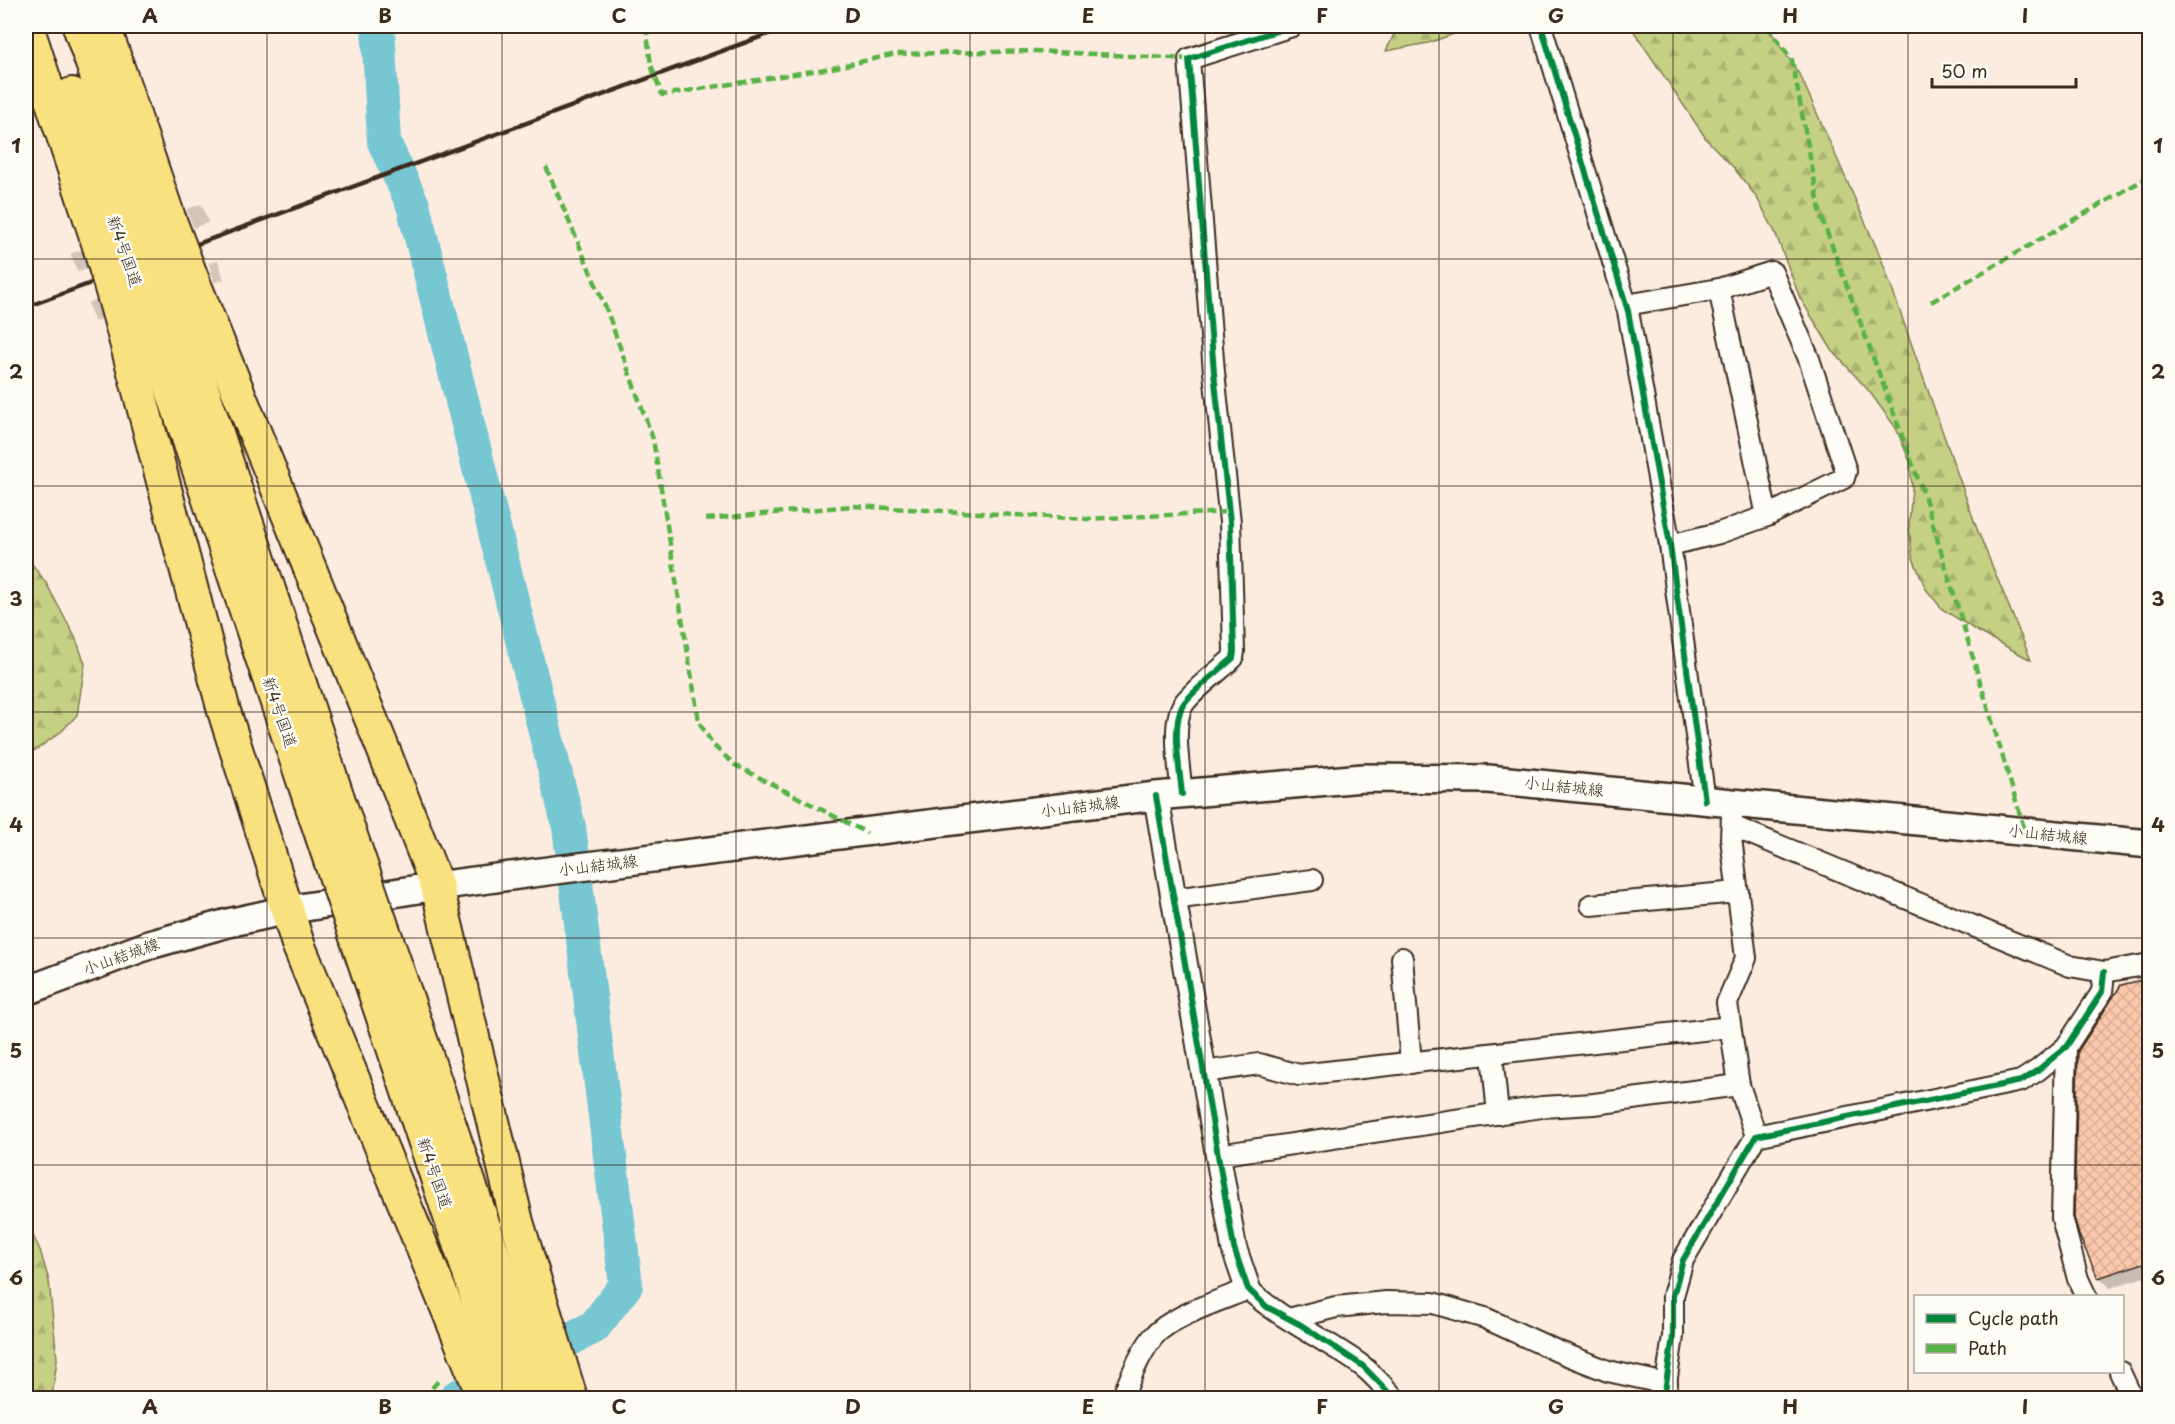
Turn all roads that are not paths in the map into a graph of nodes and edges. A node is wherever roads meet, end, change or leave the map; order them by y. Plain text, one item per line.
1 (27, 26) edge
2 (48, 26) edge
3 (80, 26) edge
4 (104, 26) edge
5 (1292, 26) edge
6 (1541, 26) edge
7 (134, 232) junction
8 (1719, 289) junction
9 (156, 297) junction
10 (1626, 305) junction
11 (1767, 516) junction
12 (1670, 545) junction
13 (1169, 795) junction
14 (1705, 801) junction
15 (1732, 814) junction
16 (2150, 844) edge
17 (1312, 880) dead end
18 (437, 886) junction
19 (1738, 892) junction
20 (1174, 899) junction
21 (1591, 905) dead end
22 (287, 910) junction
23 (1402, 958) dead end
24 (2150, 964) edge
25 (2104, 972) junction
26 (26, 991) edge
27 (1730, 1027) junction
28 (2066, 1047) junction
29 (1492, 1054) junction
30 (1411, 1063) junction
31 (1204, 1072) junction
32 (1739, 1085) junction
33 (1498, 1114) junction
34 (1756, 1136) junction
35 (1218, 1155) junction
36 (1248, 1289) junction
37 (2086, 1295) edge
38 (1289, 1319) junction
39 (509, 1346) junction
40 (2121, 1373) edge
41 (1665, 1391) edge
42 (531, 1392) edge
43 (1122, 1398) edge
44 (1394, 1398) edge
45 (2132, 1398) edge

1 - 7 highway
2 - 7 highway, 新4号国道
3 - 7 highway, 新4号国道
4 - 7 highway
5 - 13 street
6 - 10 street
7 - 9 highway, bridge
7 - 9 highway, bridge
8 - 10 street
8 - 11 street
8 - 11 street
9 - 18 highway
9 - 22 highway
9 - 39 highway, 新4号国道, bridge
10 - 12 street
11 - 12 street
12 - 14 street
13 - 14 main road, 小山結城線
13 - 18 main road, 小山結城線
13 - 20 street
14 - 15 main road, 小山結城線
15 - 16 main road, 小山結城線
15 - 19 street
15 - 25 street
17 - 20 street
18 - 22 main road, 小山結城線
18 - 39 highway
19 - 21 street
19 - 27 street
20 - 31 street
22 - 26 main road, 小山結城線
22 - 39 highway
23 - 30 street
24 - 25 street
25 - 28 street
27 - 29 street
27 - 32 street
28 - 34 street
28 - 37 street
29 - 30 street
29 - 33 street
30 - 31 street
31 - 35 street
32 - 33 street
32 - 34 street
33 - 35 street
34 - 41 street
35 - 36 street
36 - 38 street
36 - 43 street
38 - 41 street
38 - 44 street
39 - 42 highway, 新4号国道
39 - 42 highway
40 - 45 street

